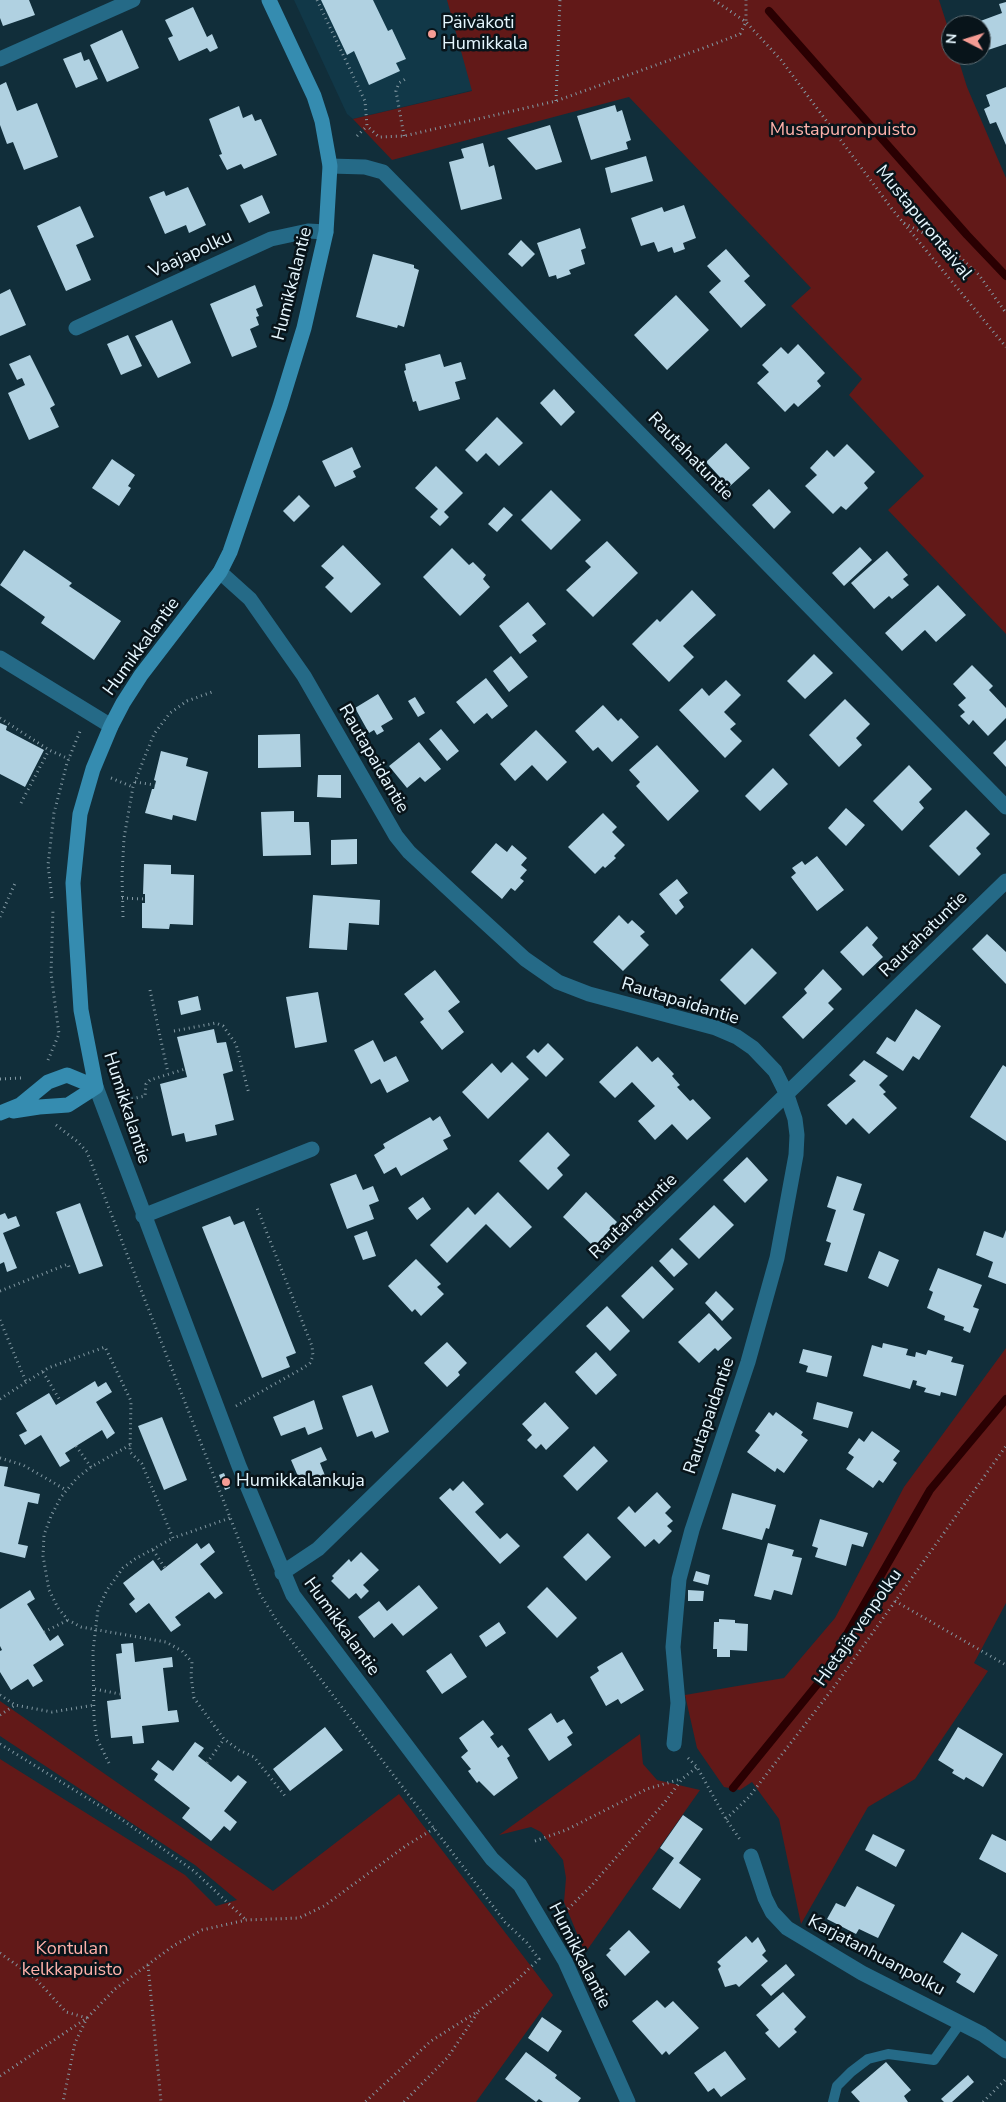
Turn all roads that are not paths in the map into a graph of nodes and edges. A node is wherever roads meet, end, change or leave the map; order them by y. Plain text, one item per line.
1 (133, 0) edge
2 (269, 0) edge
3 (0, 59) edge
4 (330, 166) junction
5 (326, 232) junction
6 (76, 328) dead end
7 (220, 572) junction
8 (0, 658) edge
9 (111, 726) junction
10 (1006, 807) edge
11 (1006, 881) edge
12 (96, 1087) junction
13 (786, 1095) junction
14 (0, 1113) edge
15 (312, 1149) dead end
16 (143, 1216) junction
17 (282, 1573) junction
18 (674, 1744) road end
19 (751, 1856) road end
20 (961, 2022) junction
21 (1006, 2051) edge
22 (628, 2102) edge
23 (834, 2102) edge

1 - 3 street
2 - 4 street, Humikkalantie
4 - 5 street, Humikkalantie
4 - 10 street, Rautahatuntie
5 - 6 street, Vaajapolku
5 - 7 street, Humikkalantie
7 - 9 street, Humikkalantie
7 - 13 street, Rautapaidantie
8 - 9 street
9 - 12 street, Humikkalantie
11 - 13 street, Rautahatuntie
12 - 14 street
12 - 14 street
12 - 16 street, Humikkalantie
13 - 17 street, Rautahatuntie
13 - 18 street, Rautapaidantie
15 - 16 street
16 - 17 street, Humikkalantie
17 - 22 street, Humikkalantie
19 - 20 street, Karjatanhuanpolku
20 - 21 street, Karjatanhuanpolku
20 - 23 lane

